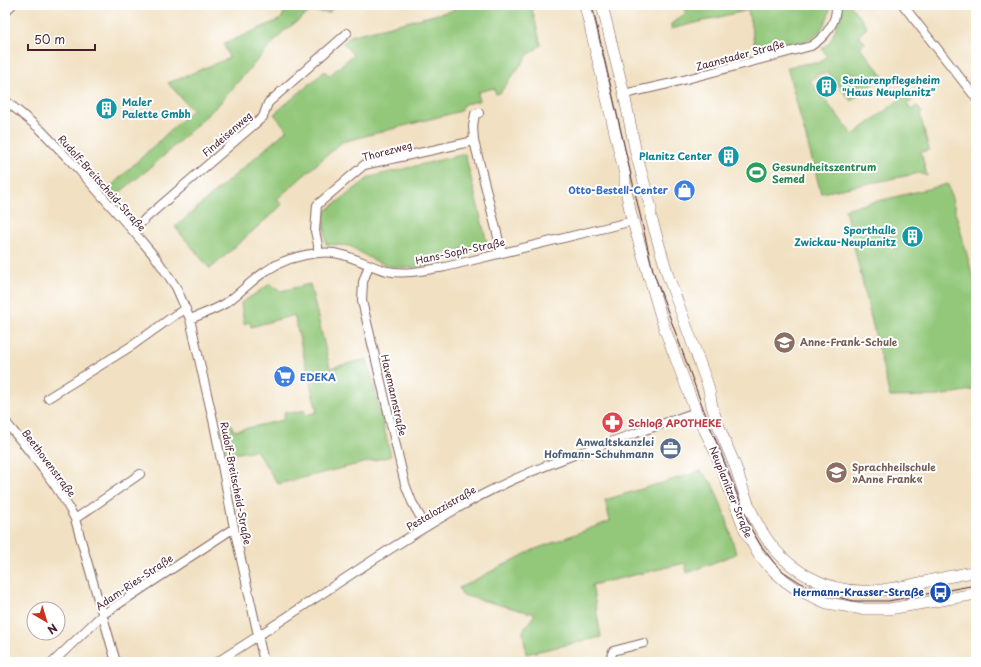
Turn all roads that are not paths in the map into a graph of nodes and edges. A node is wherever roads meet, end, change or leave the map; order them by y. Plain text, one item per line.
1 (12, 5) edge
2 (585, 5) edge
3 (602, 5) edge
4 (836, 5) edge
5 (903, 5) edge
6 (5, 12) edge
7 (347, 33) dead end
8 (624, 94) junction
9 (976, 98) edge
10 (608, 99) junction
11 (5, 100) edge
12 (479, 113) dead end
13 (474, 141) junction
14 (651, 217) junction
15 (633, 222) junction
16 (133, 231) junction
17 (318, 252) junction
18 (502, 253) junction
19 (369, 265) junction
20 (186, 310) junction
21 (190, 319) junction
22 (48, 398) dead end
23 (711, 405) junction
24 (696, 412) junction
25 (5, 421) edge
26 (140, 474) dead end
27 (76, 519) junction
28 (426, 527) junction
29 (234, 528) junction
30 (976, 572) edge
31 (976, 594) edge
32 (102, 615) junction
33 (258, 636) junction
34 (644, 644) dead end
35 (53, 662) edge
36 (116, 662) edge
37 (217, 662) edge
38 (264, 662) edge
39 (609, 662) edge

1 - 6 street
2 - 10 street, Neuplanitzer Straße
3 - 8 street, Neuplanitzer Straße
4 - 8 street, Zaanstader Straße
5 - 9 street
7 - 16 street, Findeisenweg
8 - 10 street
8 - 14 street, Neuplanitzer Straße
10 - 15 street, Neuplanitzer Straße
11 - 16 street, Rudolf-Breitscheid-Straße
12 - 13 street
13 - 17 street, Thorezweg
13 - 18 street
14 - 15 street
14 - 23 street, Neuplanitzer Straße
15 - 18 street, Hans-Soph-Straße
15 - 24 street, Neuplanitzer Straße
16 - 20 street, Rudolf-Breitscheid-Straße
17 - 19 street, Hans-Soph-Straße
17 - 21 street, Hans-Soph-Straße
18 - 19 street, Hans-Soph-Straße
19 - 28 street, Havemannstraße
20 - 21 street, Rudolf-Breitscheid-Straße
20 - 22 street
21 - 29 street, Rudolf-Breitscheid-Straße
23 - 24 street
23 - 30 street, Neuplanitzer Straße
24 - 28 street, Pestalozzistraße
24 - 31 street, Neuplanitzer Straße
25 - 27 street, Beethovenstraße
26 - 27 street
27 - 32 street, Beethovenstraße
28 - 33 street, Pestalozzistraße
29 - 32 street, Adam-Ries-Straße
29 - 33 street, Rudolf-Breitscheid-Straße
32 - 35 street, Adam-Ries-Straße
32 - 36 street, Beethovenstraße
33 - 37 street, Pestalozzistraße
33 - 38 street, Rudolf-Breitscheid-Straße
34 - 39 street

